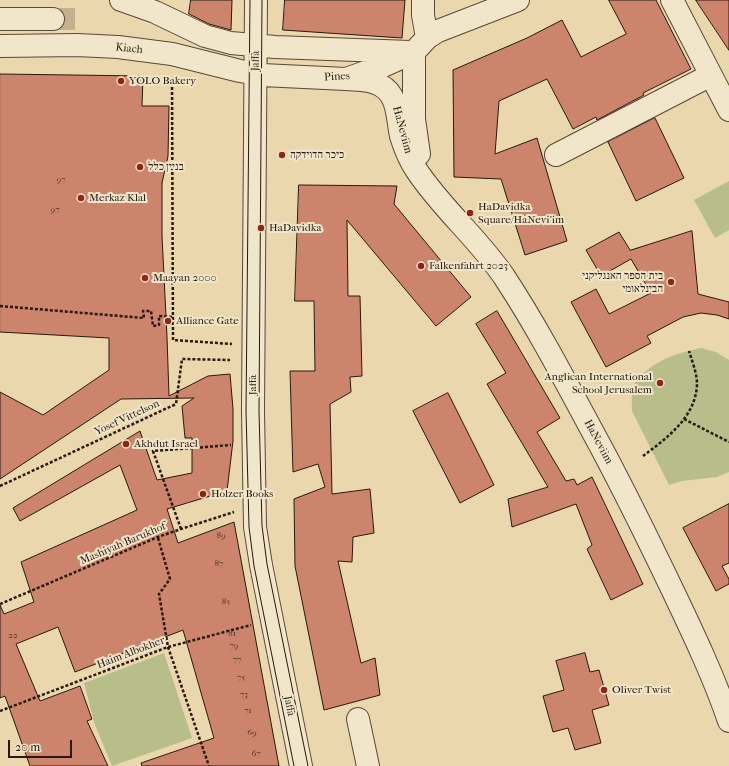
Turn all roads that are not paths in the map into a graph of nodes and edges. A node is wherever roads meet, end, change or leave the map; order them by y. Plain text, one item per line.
1 (121, 0) edge
2 (256, 0) edge
3 (423, 0) edge
4 (518, 0) edge
5 (672, 0) edge
6 (0, 19) edge
7 (53, 19) tunnel mouth
8 (421, 45) junction
9 (0, 46) edge
10 (256, 46) junction
11 (255, 74) junction
12 (711, 75) junction
13 (346, 79) junction
14 (729, 110) edge
15 (556, 155) dead end
16 (428, 186) junction
17 (358, 719) dead end
18 (729, 722) edge
19 (301, 766) edge
20 (368, 766) edge

1 - 10 street
2 - 10 street, Jaffa
3 - 8 street, HaNeviim
4 - 8 street, Pines
5 - 12 street
6 - 7 street
8 - 10 street
8 - 13 street, Pines
8 - 16 street, HaNeviim
9 - 11 street, Kiach
10 - 11 street, Jaffa
11 - 13 street, Pines
11 - 19 street, Jaffa
12 - 14 street
12 - 15 street
13 - 16 street, HaNeviim
16 - 18 street, HaNeviim
17 - 20 street

